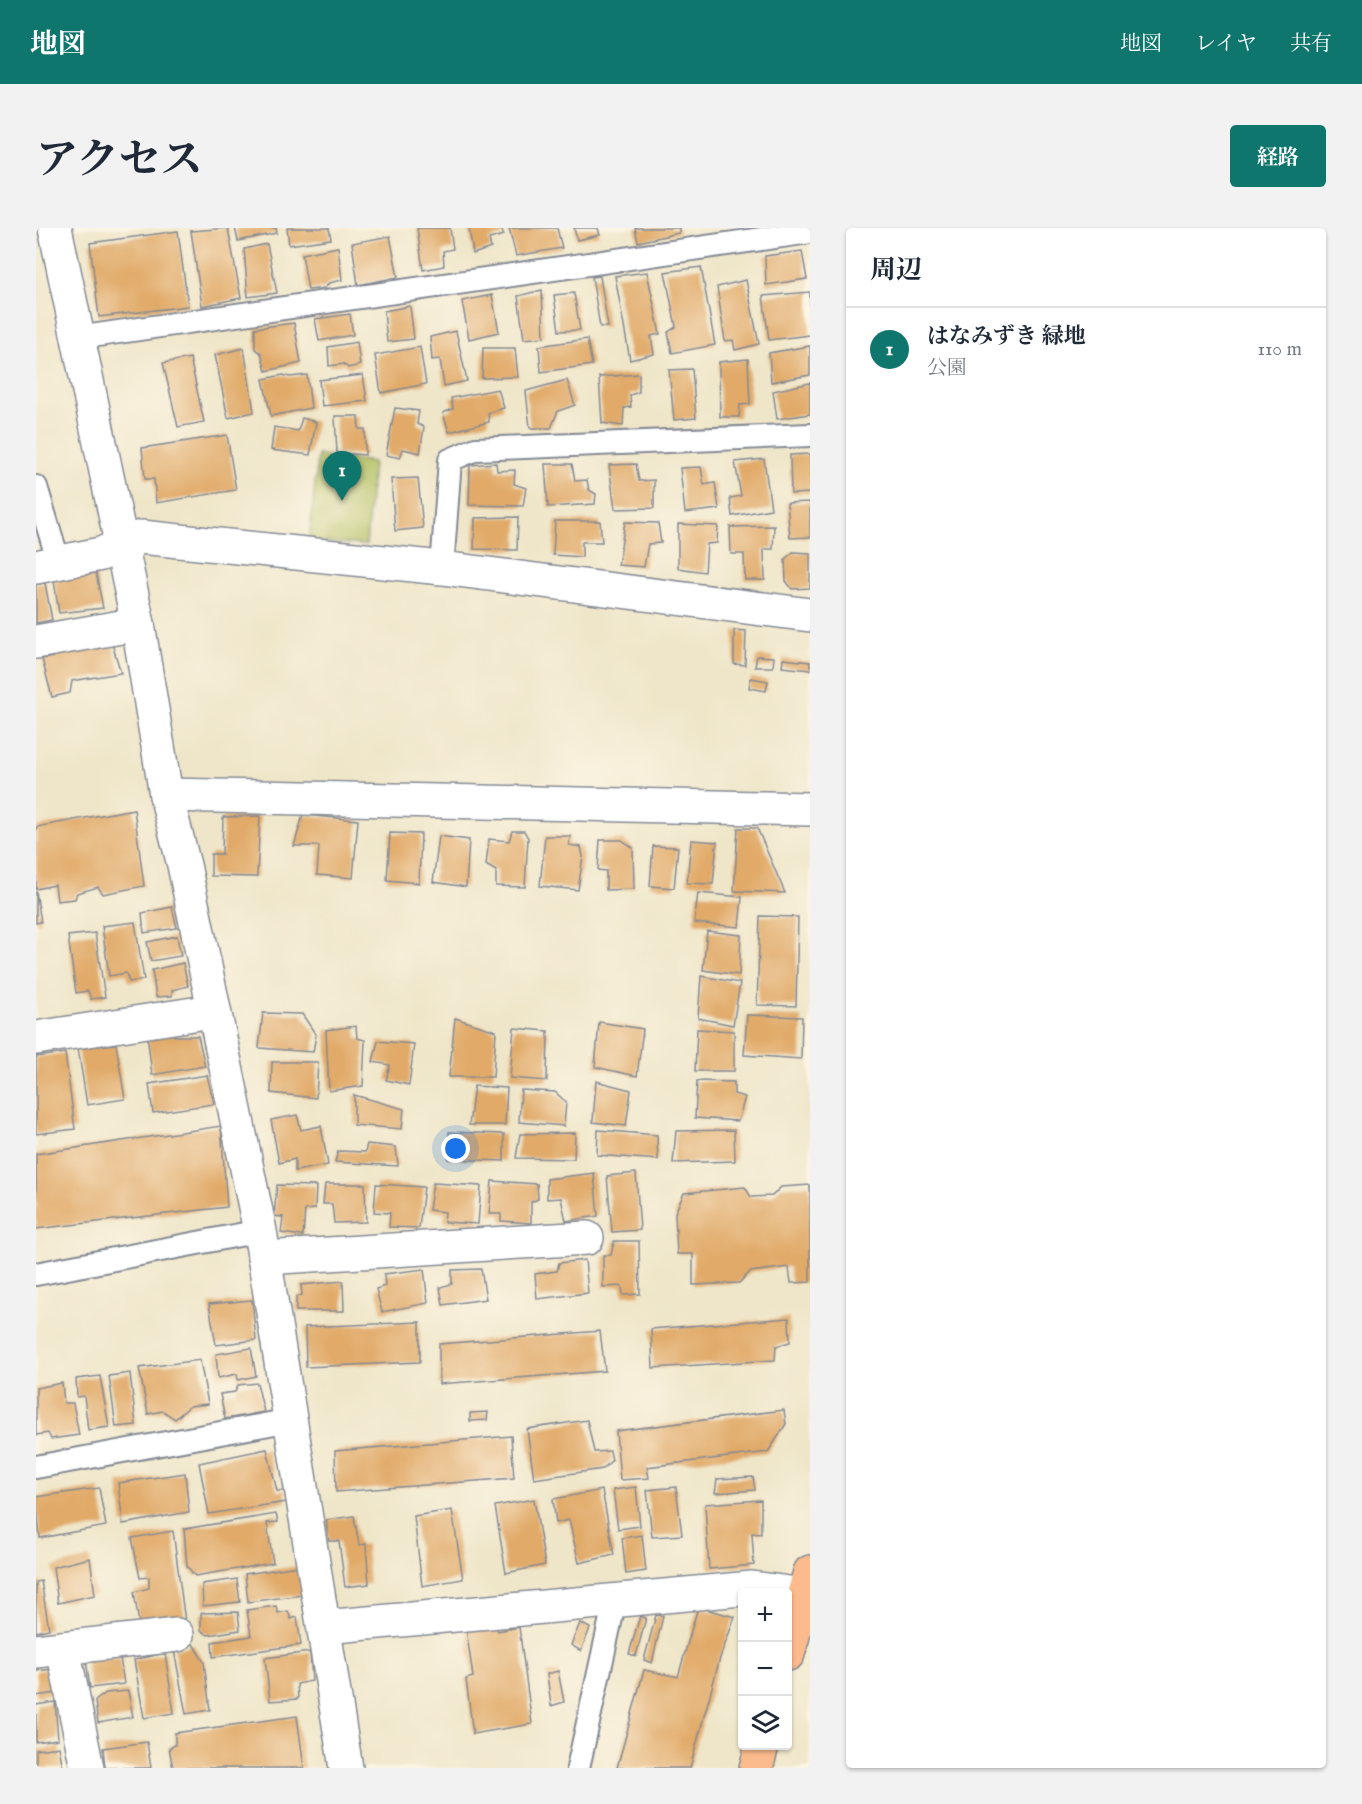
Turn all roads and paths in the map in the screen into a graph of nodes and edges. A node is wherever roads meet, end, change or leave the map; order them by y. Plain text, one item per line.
1 (55, 228) edge
2 (810, 232) edge
3 (77, 338) junction
4 (810, 435) edge
5 (36, 487) edge
6 (120, 545) junction
7 (47, 565) edge
8 (442, 568) junction
9 (810, 615) edge
10 (138, 624) junction
11 (36, 642) edge
12 (166, 795) junction
13 (810, 808) edge
14 (213, 1011) junction
15 (36, 1038) edge
16 (587, 1238) dead end
17 (262, 1244) junction
18 (36, 1274) edge
19 (291, 1420) junction
20 (36, 1467) edge
21 (807, 1583) edge
22 (615, 1600) junction
23 (324, 1627) junction
24 (177, 1635) dead end
25 (791, 1642) edge
26 (49, 1650) edge
27 (761, 1750) edge
28 (87, 1768) edge
29 (346, 1768) edge
30 (578, 1768) edge
31 (756, 1768) edge

1 - 3 street
2 - 3 lane
3 - 6 street
4 - 8 lane
5 - 7 lane
6 - 7 street
6 - 8 street
6 - 10 street
8 - 9 street
10 - 11 street
10 - 12 street
12 - 13 street
12 - 14 street
14 - 15 street
14 - 17 street
16 - 17 street
17 - 18 lane
17 - 19 street
19 - 20 lane
19 - 23 street
21 - 22 street
21 - 25 main road
22 - 23 street
22 - 30 lane
23 - 29 street
24 - 26 street
26 - 28 street
27 - 31 main road

